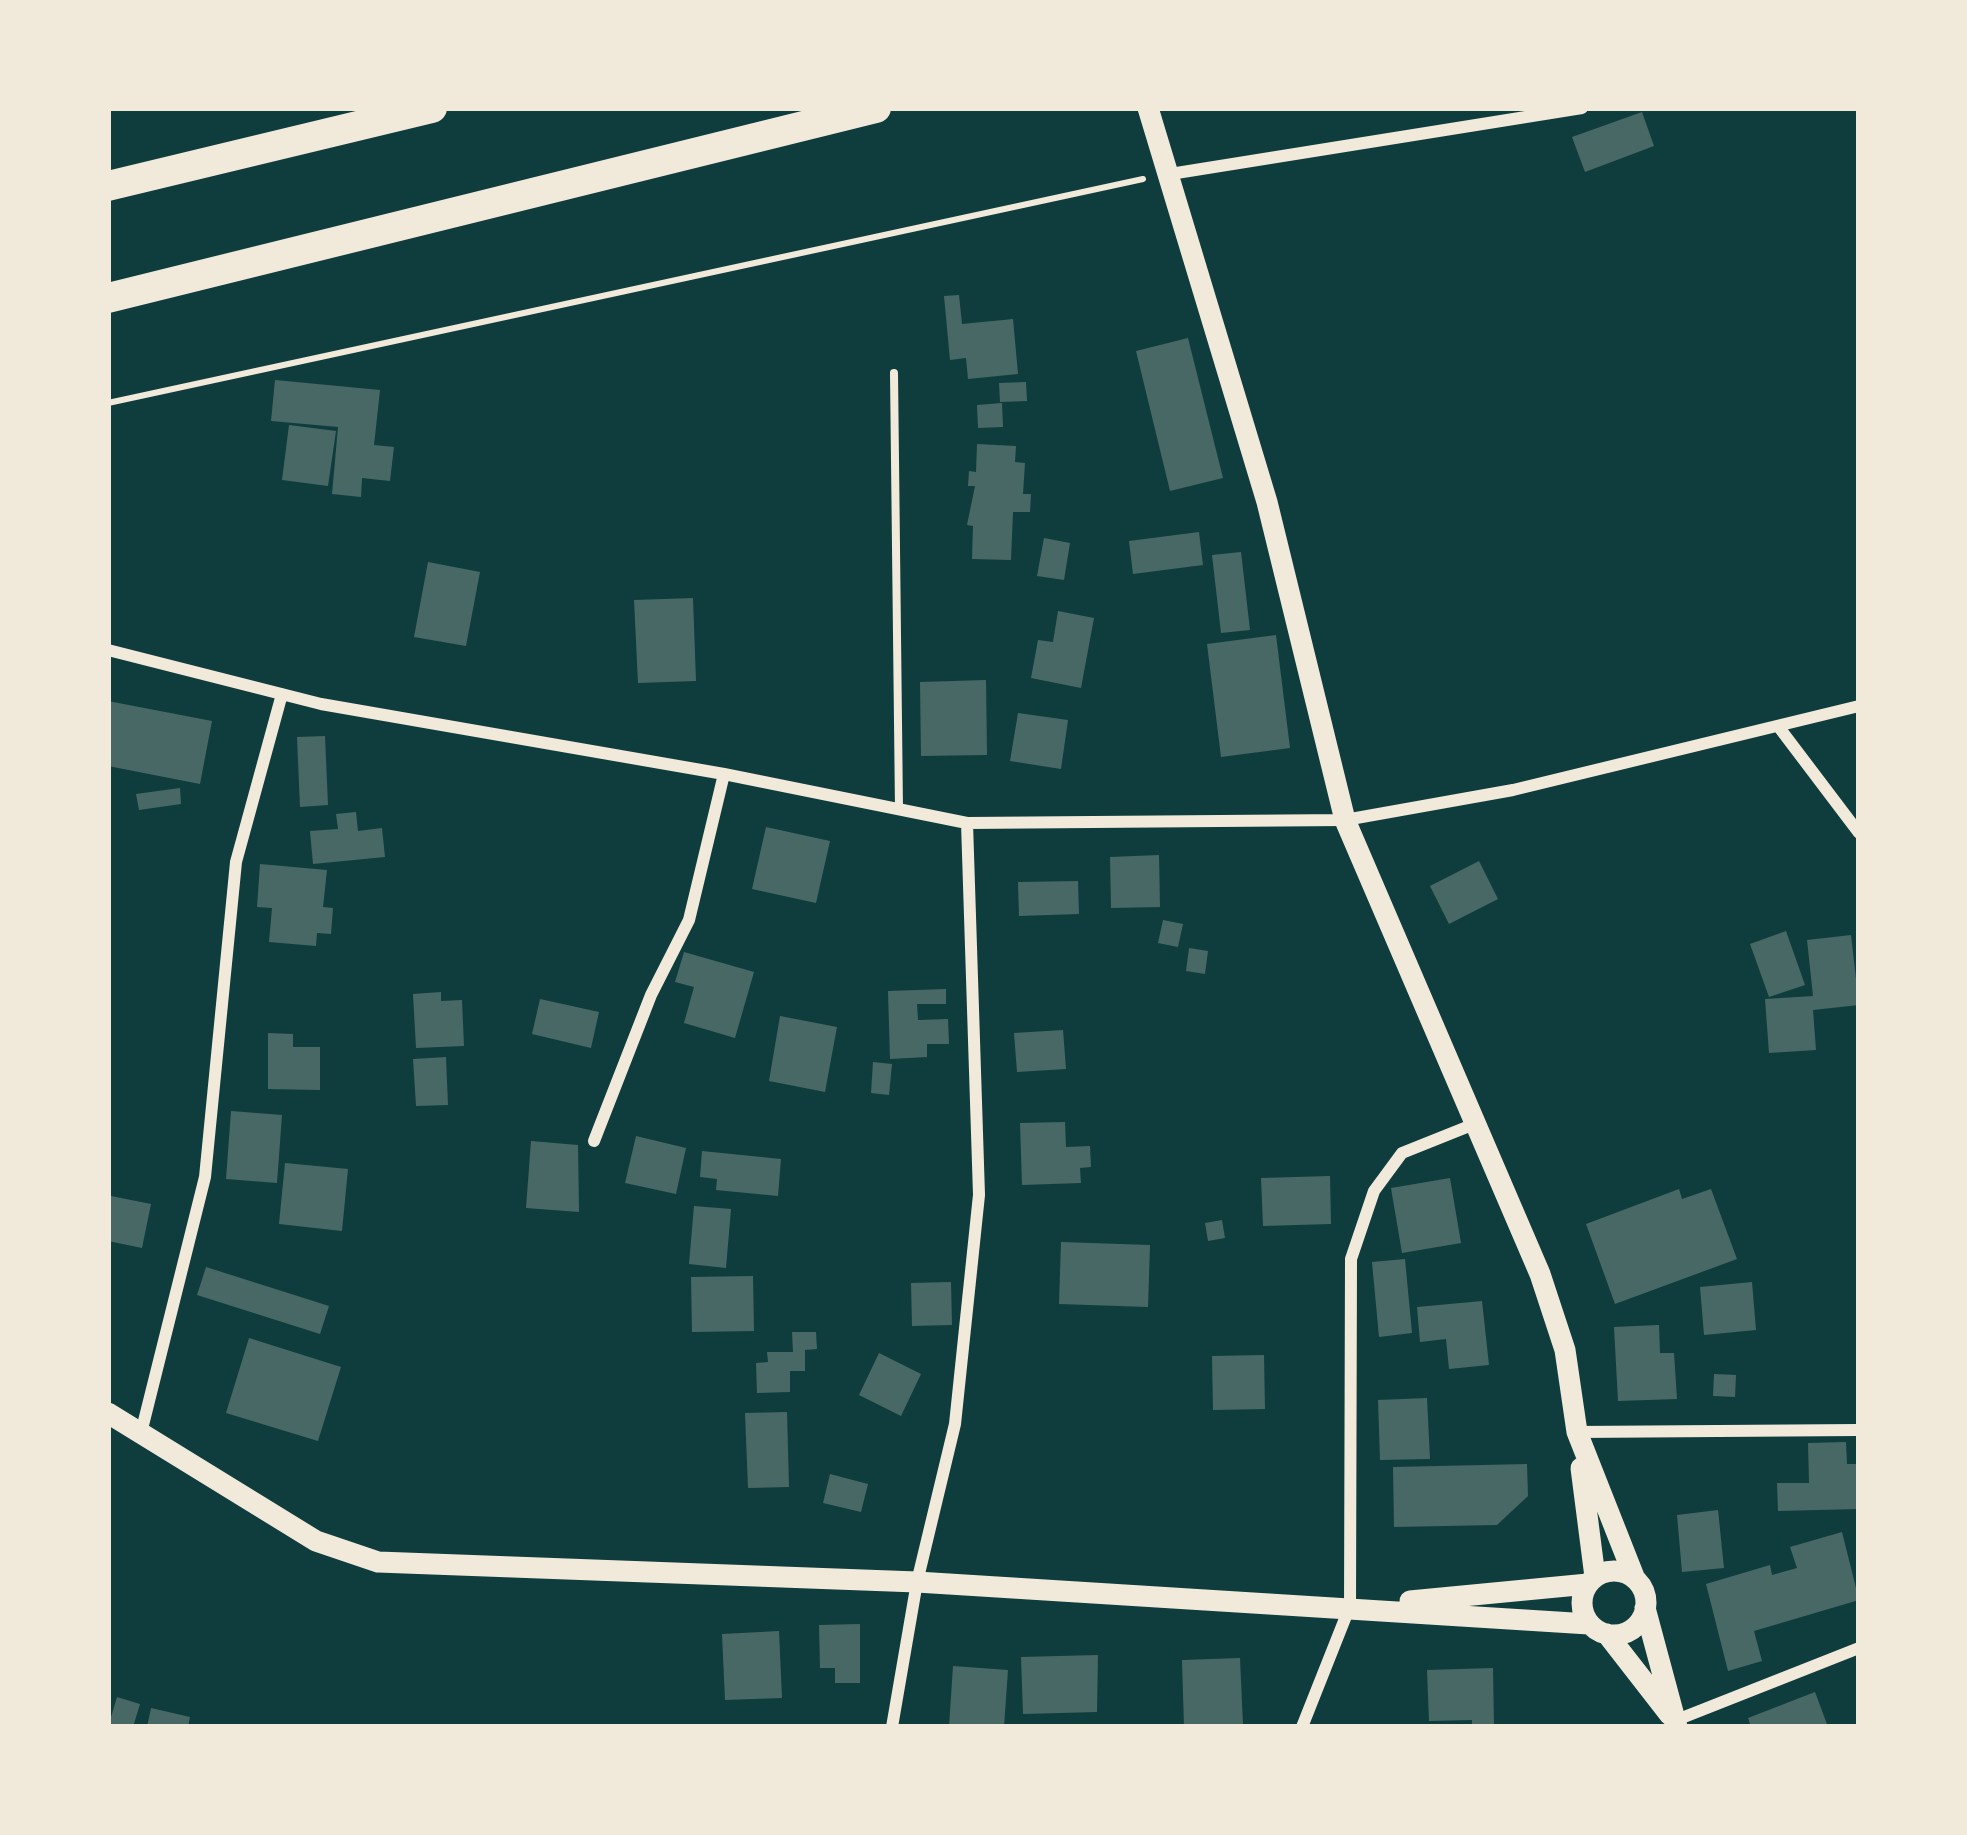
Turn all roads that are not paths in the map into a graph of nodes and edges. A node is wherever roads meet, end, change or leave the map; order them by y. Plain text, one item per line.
1 (432, 108) edge
2 (877, 108) edge
3 (1148, 108) edge
4 (1582, 108) edge
5 (1164, 175) junction
6 (108, 187) edge
7 (108, 298) edge
8 (893, 373) dead end
9 (108, 650) edge
10 (282, 694) junction
11 (1859, 706) edge
12 (1778, 726) junction
13 (724, 773) junction
14 (899, 809) junction
15 (1345, 820) junction
16 (967, 823) junction
17 (1859, 833) edge
18 (1472, 1126) junction
19 (594, 1141) dead end
20 (108, 1414) edge
21 (1859, 1430) edge
22 (1576, 1432) junction
23 (141, 1433) junction
24 (1635, 1579) junction
25 (1592, 1581) junction
26 (917, 1582) junction
27 (1350, 1606) junction
28 (1645, 1607) junction
29 (1598, 1629) junction
30 (1859, 1648) edge
31 (1676, 1724) edge
32 (892, 1727) edge
33 (1302, 1727) edge

1 - 6 highway
2 - 7 highway
3 - 5 street
4 - 5 street
5 - 15 street
8 - 14 lane
9 - 10 street
10 - 13 street
10 - 23 street
11 - 12 street
12 - 15 street
12 - 17 street
13 - 14 street
13 - 19 street
14 - 16 street
15 - 16 street
15 - 18 street
16 - 26 street
18 - 22 street
18 - 27 street
20 - 23 street
21 - 22 street
22 - 24 street
22 - 25 street
23 - 26 street
24 - 25 street
24 - 28 street
25 - 27 street
25 - 29 street
26 - 27 street
26 - 32 street
27 - 29 street
27 - 33 street
28 - 29 street
28 - 31 street
29 - 31 street
30 - 31 street

